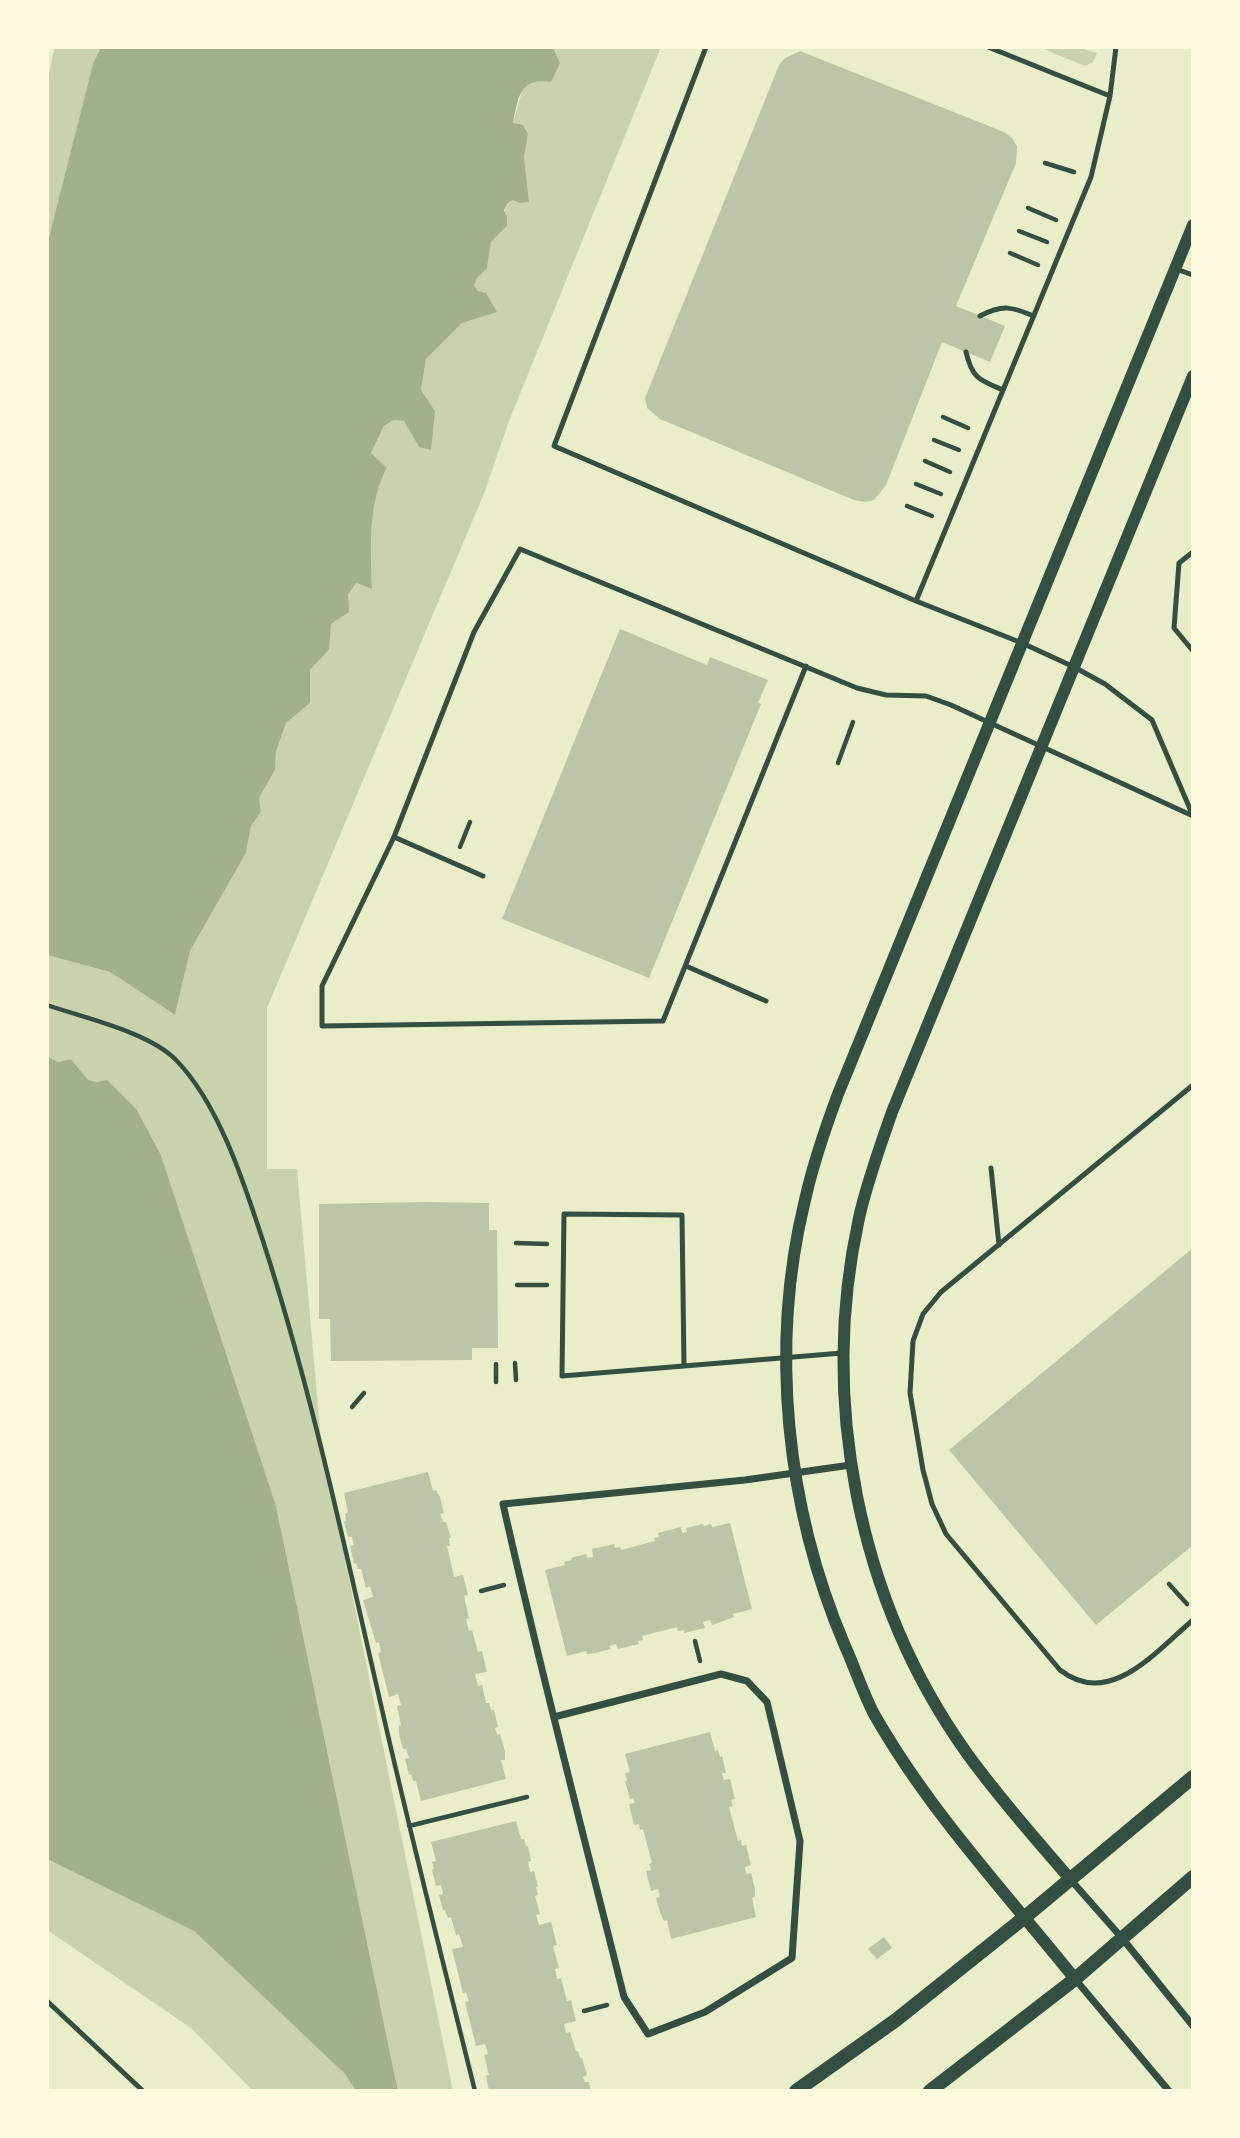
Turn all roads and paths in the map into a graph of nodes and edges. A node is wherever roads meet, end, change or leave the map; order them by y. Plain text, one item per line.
1 (706, 47) edge
2 (988, 47) edge
3 (1116, 47) edge
4 (1110, 96) junction
5 (1045, 163) dead end
6 (1069, 171) dead end
7 (1027, 208) dead end
8 (1052, 218) dead end
9 (1193, 225) edge
10 (1018, 231) dead end
11 (1043, 240) dead end
12 (1010, 253) dead end
13 (1033, 263) dead end
14 (1176, 269) junction
15 (1193, 275) edge
16 (980, 316) dead end
17 (1034, 316) junction
18 (966, 352) dead end
19 (1193, 376) edge
20 (1003, 390) junction
21 (943, 417) dead end
22 (967, 427) dead end
23 (934, 440) dead end
24 (958, 449) dead end
25 (925, 461) dead end
26 (948, 472) dead end
27 (916, 484) dead end
28 (940, 494) dead end
29 (907, 506) dead end
30 (931, 516) dead end
31 (1193, 552) edge
32 (916, 601) junction
33 (1022, 643) junction
34 (1193, 651) edge
35 (806, 666) junction
36 (1074, 667) junction
37 (853, 722) dead end
38 (989, 722) junction
39 (1042, 746) junction
40 (838, 763) dead end
41 (1193, 816) edge
42 (470, 822) dead end
43 (394, 837) junction
44 (460, 847) dead end
45 (482, 876) dead end
46 (686, 966) junction
47 (766, 1001) dead end
48 (47, 1005) edge
49 (1193, 1084) edge
50 (991, 1168) dead end
51 (516, 1243) dead end
52 (545, 1244) dead end
53 (999, 1245) junction
54 (517, 1284) dead end
55 (546, 1284) dead end
56 (844, 1353) junction
57 (786, 1357) junction
58 (515, 1363) dead end
59 (496, 1364) dead end
60 (684, 1366) junction
61 (516, 1380) dead end
62 (496, 1382) dead end
63 (364, 1393) dead end
64 (352, 1407) dead end
65 (851, 1465) junction
66 (796, 1473) junction
67 (1169, 1584) dead end
68 (501, 1586) dead end
69 (481, 1591) dead end
70 (1193, 1607) edge
71 (1193, 1620) edge
72 (695, 1641) dead end
73 (701, 1663) dead end
74 (554, 1717) junction
75 (1193, 1777) edge
76 (527, 1797) dead end
77 (408, 1826) junction
78 (1193, 1877) edge
79 (1070, 1879) junction
80 (1025, 1917) junction
81 (1122, 1938) junction
82 (1075, 1979) junction
83 (47, 2001) edge
84 (607, 2005) dead end
85 (56, 2009) junction
86 (47, 2011) edge
87 (584, 2011) dead end
88 (1193, 2026) edge
89 (143, 2091) edge
90 (475, 2091) edge
91 (796, 2091) edge
92 (930, 2091) edge
93 (1169, 2091) edge

1 - 32 lane
2 - 4 lane
3 - 4 lane
4 - 17 lane
5 - 6 path
7 - 8 path
9 - 14 street
10 - 11 path
12 - 13 path
14 - 15 lane
14 - 33 street
16 - 17 lane
17 - 20 lane
18 - 20 lane
19 - 36 street
20 - 32 lane
21 - 22 path
23 - 24 path
25 - 26 path
27 - 28 path
29 - 30 path
31 - 34 lane
32 - 33 lane
33 - 36 lane
33 - 38 street
35 - 38 lane
35 - 43 lane
35 - 46 lane
36 - 39 street
36 - 41 lane
37 - 40 path
38 - 39 lane
38 - 57 street
39 - 41 lane
39 - 56 street
42 - 44 path
43 - 45 lane
43 - 46 lane
46 - 47 lane
48 - 77 path
49 - 53 lane
50 - 53 lane
51 - 52 path
53 - 71 lane
54 - 55 path
56 - 57 lane
56 - 65 street
57 - 60 lane
57 - 66 street
58 - 61 path
59 - 62 path
60 - 60 lane
63 - 64 path
65 - 66 street
65 - 79 street
66 - 74 street
66 - 80 street
67 - 70 path
68 - 69 path
72 - 73 path
74 - 74 street
75 - 79 main road
76 - 77 path
77 - 90 path
78 - 81 main road
79 - 80 main road
79 - 81 street
80 - 82 street
80 - 91 main road
81 - 82 main road
81 - 88 street
82 - 92 main road
82 - 93 street
83 - 85 lane
84 - 87 path
85 - 86 lane
85 - 89 lane

